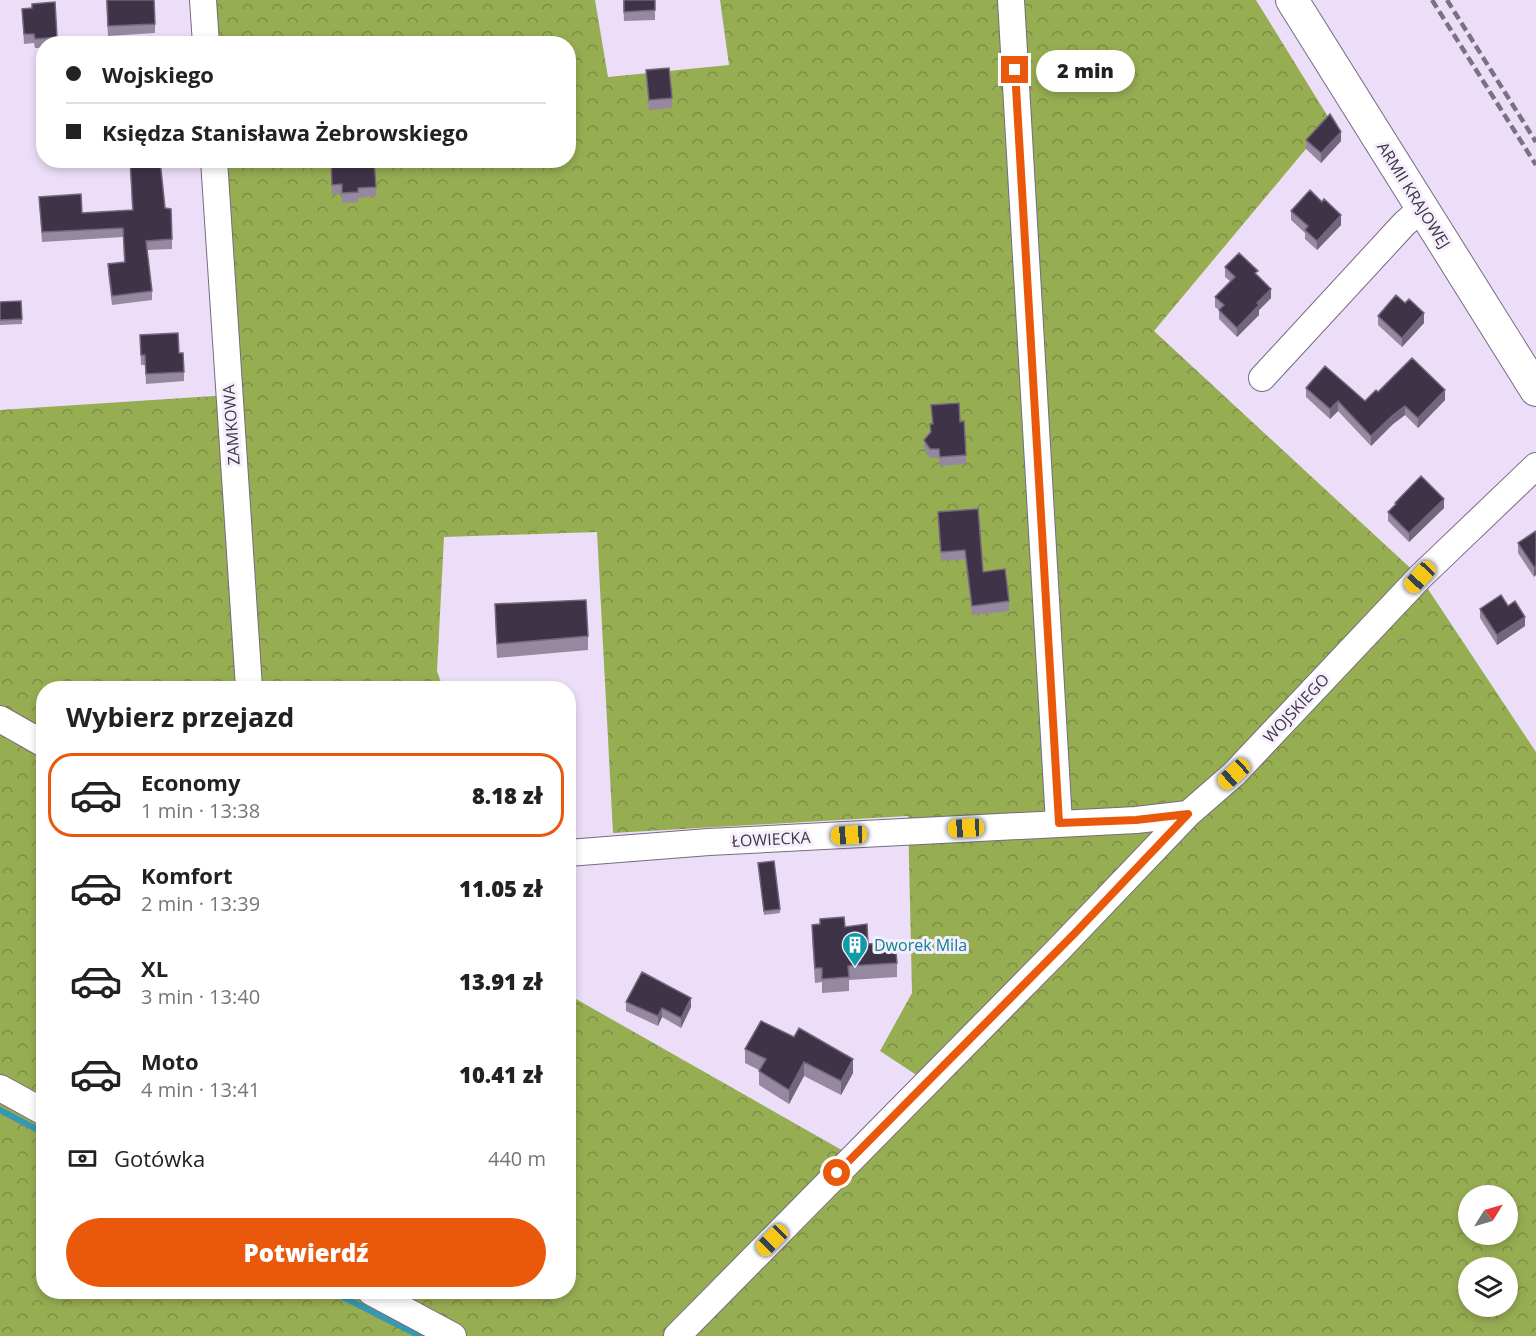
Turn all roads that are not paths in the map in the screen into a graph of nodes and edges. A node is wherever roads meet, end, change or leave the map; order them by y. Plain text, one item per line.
1 (203, 0) edge
2 (1011, 0) edge
3 (1292, 0) edge
4 (205, 36) edge
5 (215, 168) edge
6 (1422, 208) junction
7 (1262, 378) dead end
8 (1536, 390) edge
9 (1536, 466) edge
10 (249, 681) edge
11 (0, 719) edge
12 (36, 739) edge
13 (1188, 814) junction
14 (1059, 823) junction
15 (576, 852) edge
16 (0, 1088) edge
17 (36, 1108) edge
18 (384, 1299) edge
19 (453, 1336) edge
20 (677, 1336) edge

1 - 4 street
2 - 14 street
3 - 6 main road, ARMII KRAJOWEJ
5 - 10 street, ZAMKOWA
6 - 7 street
6 - 8 main road, ARMII KRAJOWEJ
9 - 13 street, WOJSKIEGO
11 - 12 street
13 - 14 street, ŁOWIECKA
13 - 20 street, WOJSKIEGO
14 - 15 street, ŁOWIECKA
16 - 17 street
18 - 19 street

